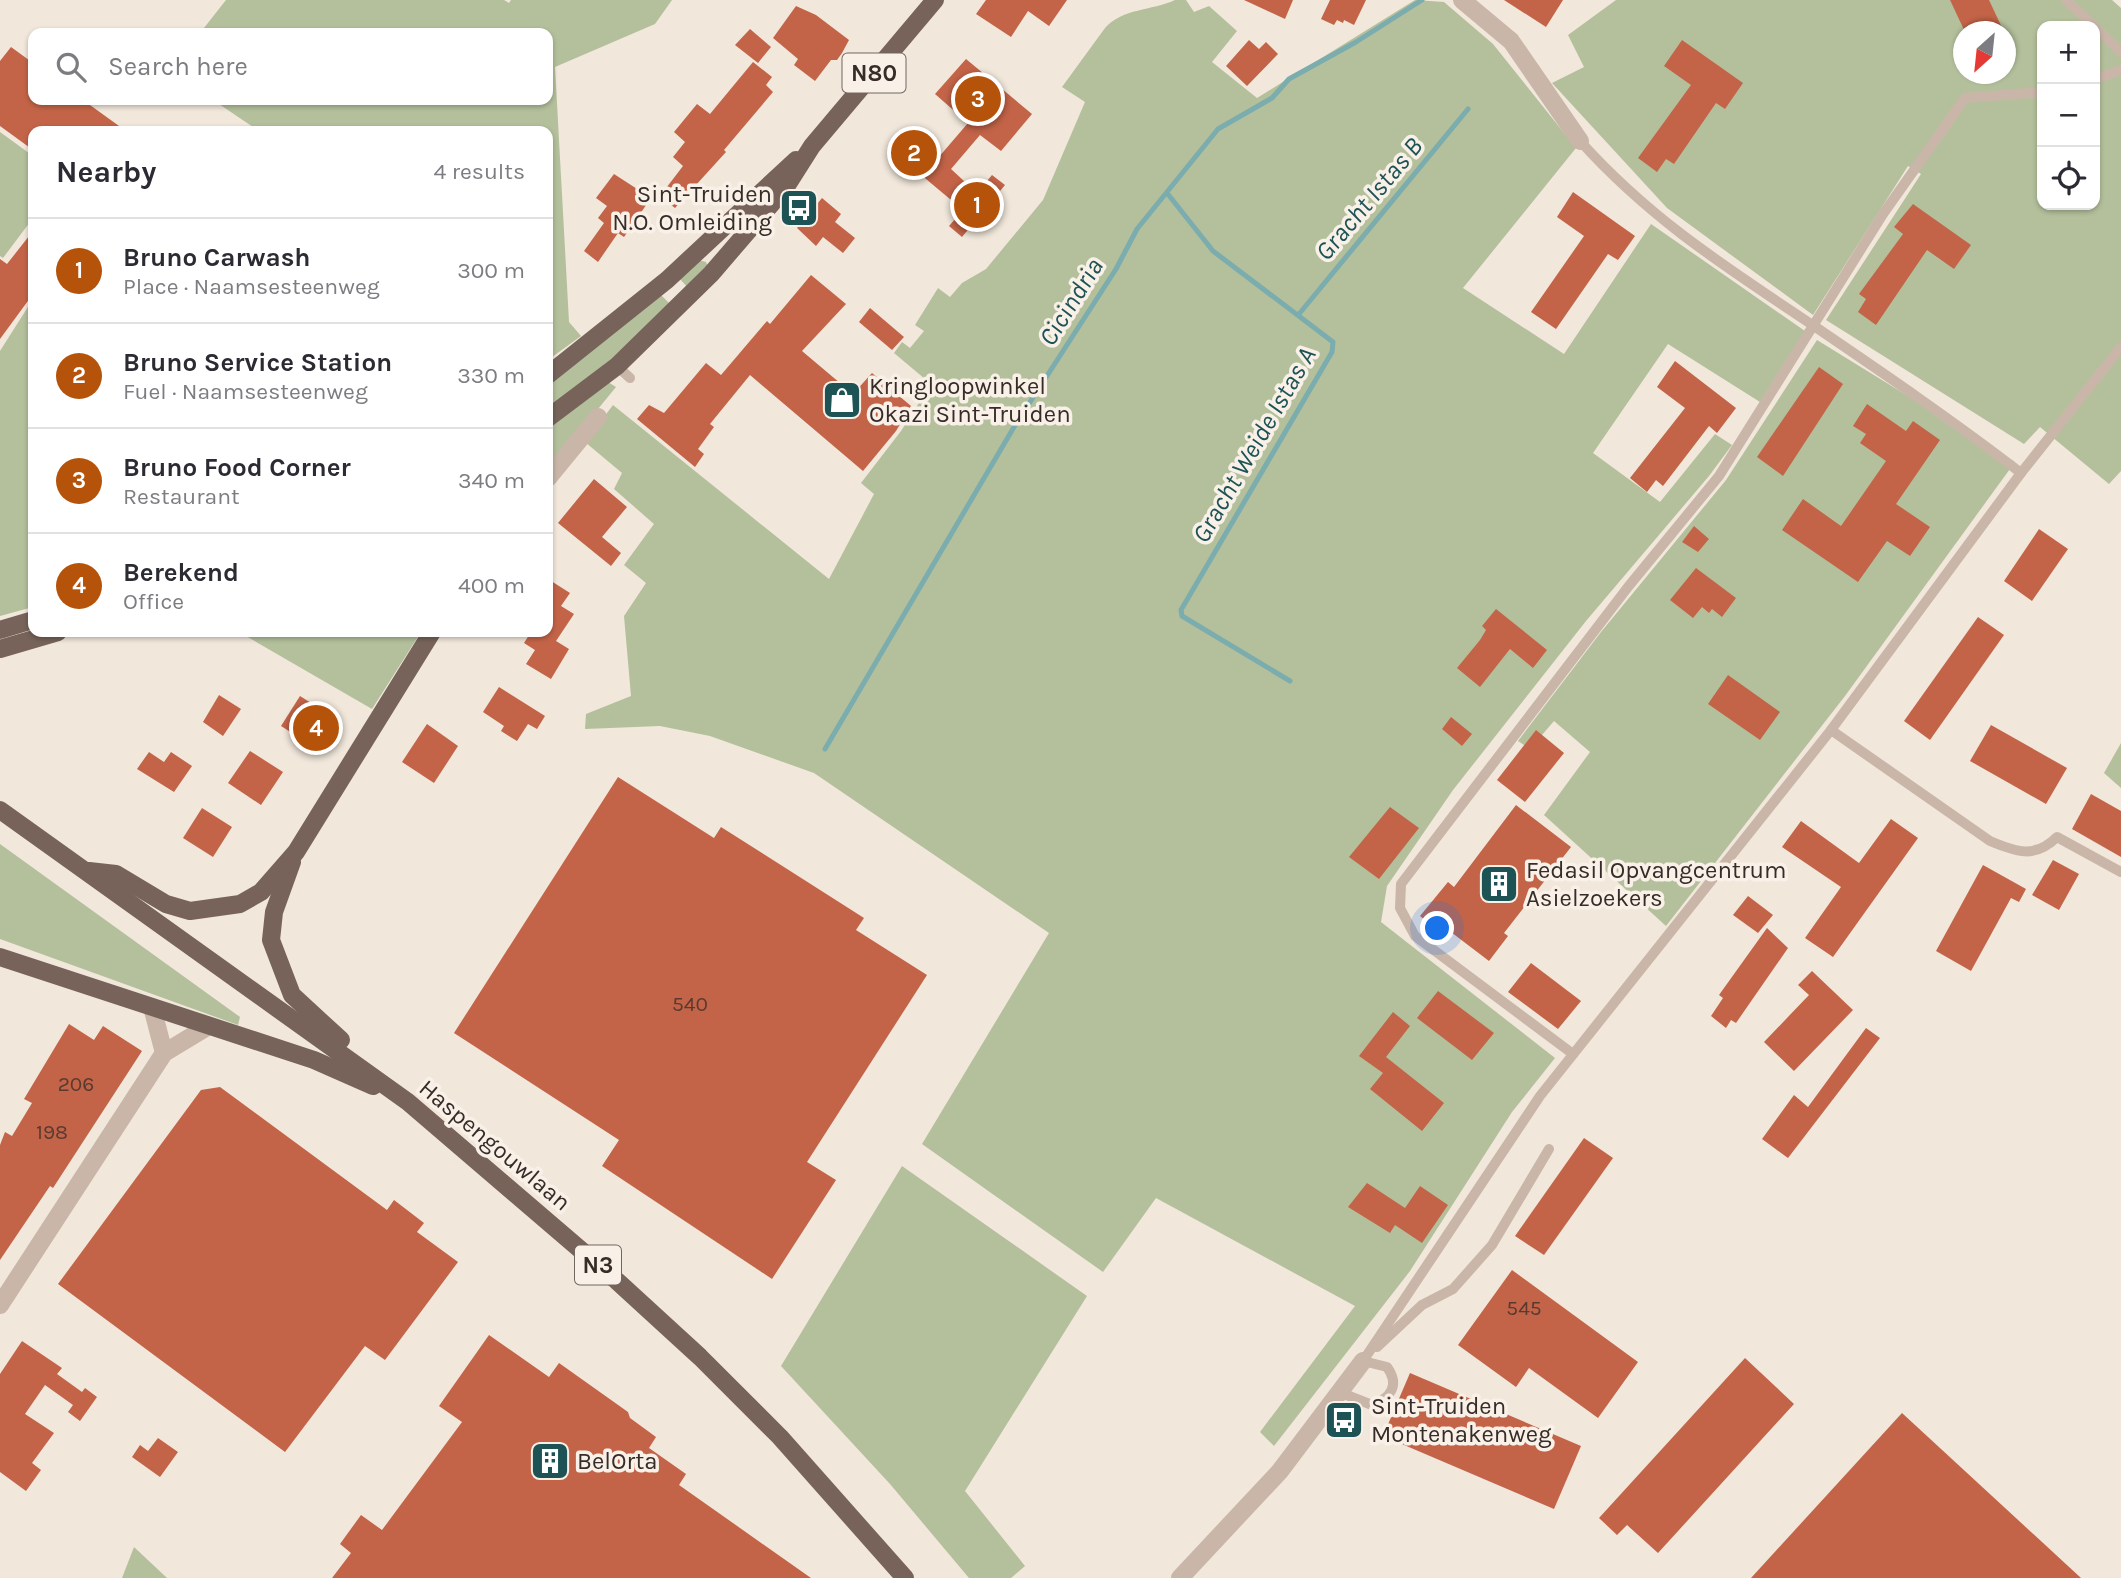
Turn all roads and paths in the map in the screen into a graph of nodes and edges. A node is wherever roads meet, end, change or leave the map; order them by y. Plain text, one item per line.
1 (935, 0) edge
2 (1462, 0) edge
3 (2066, 0) edge
4 (2088, 21) edge
5 (2100, 33) edge
6 (2121, 52) edge
7 (2121, 70) edge
8 (2100, 77) edge
9 (2037, 92) edge
10 (1580, 141) joint
11 (812, 146) junction
12 (1815, 327) junction
13 (2121, 346) edge
14 (553, 371) edge
15 (553, 415) edge
16 (598, 417) dead end
17 (553, 472) edge
18 (2021, 473) junction
19 (28, 622) edge
20 (0, 630) edge
21 (41, 637) edge
22 (429, 637) edge
23 (0, 649) edge
24 (1831, 730) junction
25 (0, 810) edge
26 (296, 852) junction
27 (85, 870) junction
28 (2121, 872) edge
29 (0, 957) edge
30 (152, 1007) junction
31 (207, 1027) junction
32 (164, 1053) junction
33 (1573, 1054) junction
34 (408, 1102) junction
35 (1549, 1149) dead end
36 (0, 1305) edge
37 (1363, 1360) junction
38 (1339, 1392) junction
39 (905, 1578) edge
40 (1180, 1578) edge

1 - 11 main road, N80
2 - 10 street
3 - 4 lane
5 - 6 lane
7 - 8 lane
9 - 12 lane
10 - 12 lane
11 - 14 main road, N80
11 - 15 main road, N80
12 - 18 lane
12 - 33 lane
13 - 18 lane
16 - 17 street
18 - 24 lane
19 - 20 main road
21 - 23 main road
22 - 26 main road
24 - 28 lane
24 - 33 lane
25 - 27 main road, Haspengouwlaan / N3
26 - 27 main road
26 - 34 main road
27 - 34 main road, Haspengouwlaan / N3
29 - 30 main road
30 - 31 main road
30 - 32 street
31 - 32 street
31 - 34 main road
32 - 36 street
33 - 37 lane
34 - 39 main road, Haspengouwlaan / N3
35 - 37 lane
37 - 38 street
37 - 38 lane
38 - 40 street

